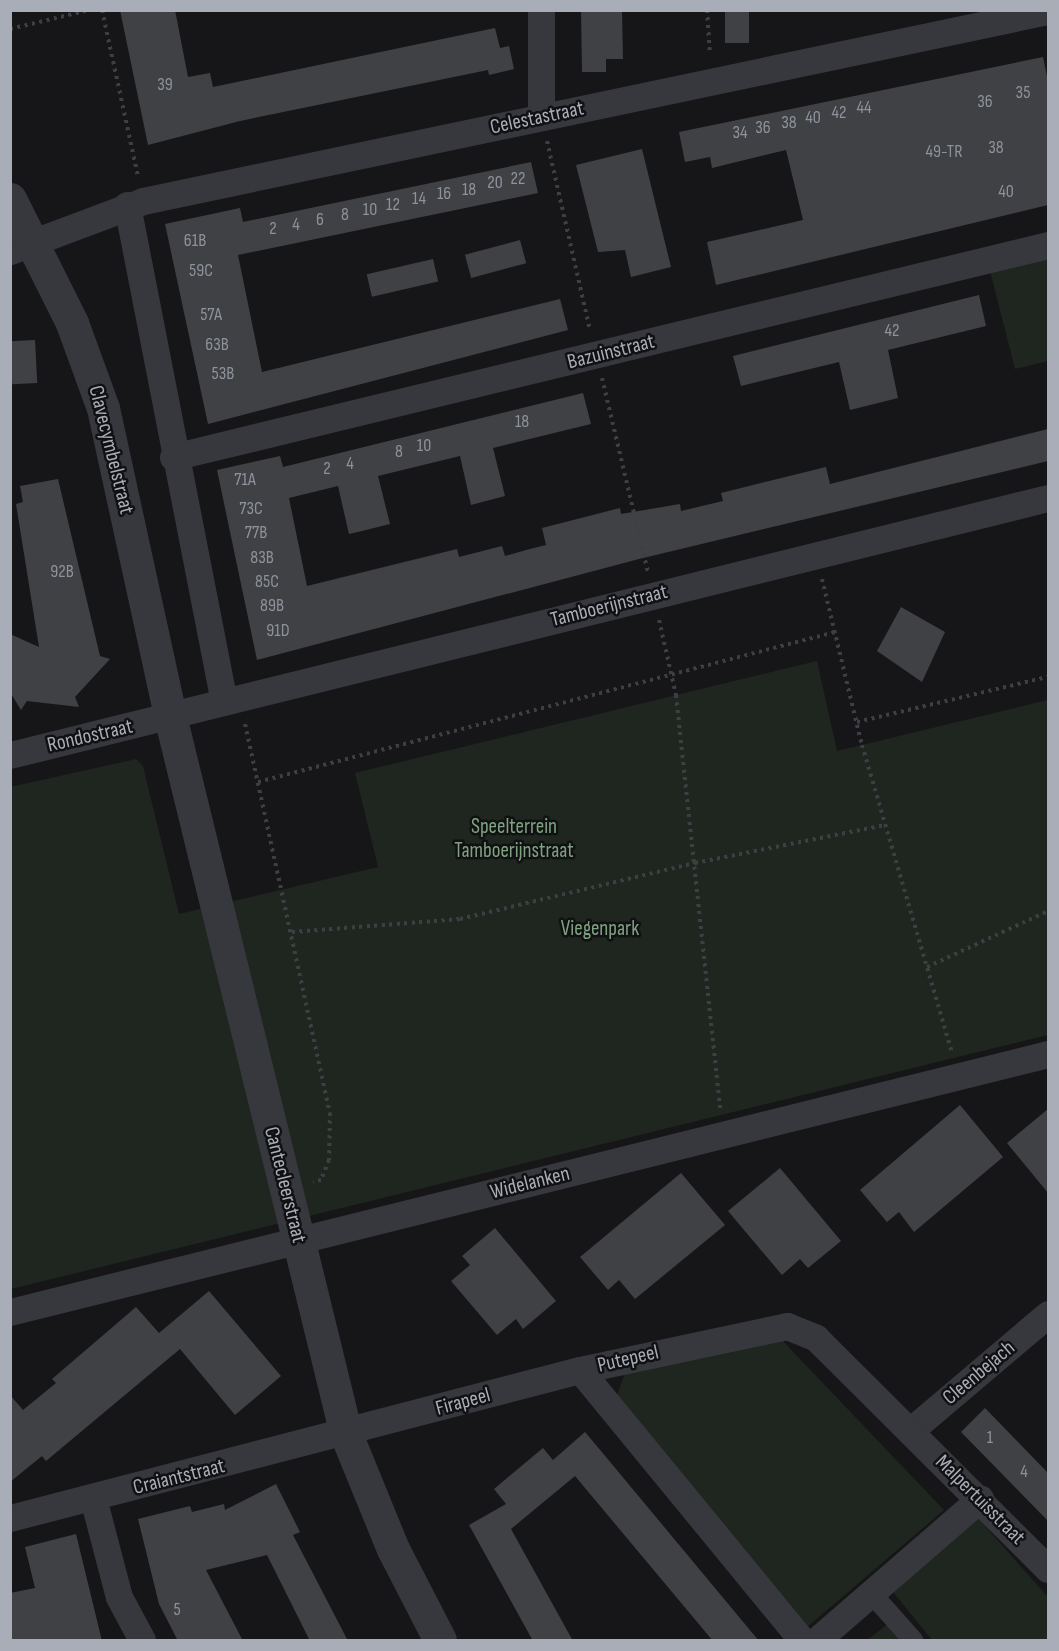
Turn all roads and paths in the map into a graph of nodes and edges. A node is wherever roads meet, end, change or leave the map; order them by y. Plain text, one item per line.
1 (89, 10) edge
2 (102, 10) edge
3 (541, 10) edge
4 (707, 10) edge
5 (1048, 11) edge
6 (987, 18) edge
7 (10, 30) edge
8 (711, 80) junction
9 (541, 117) junction
10 (10, 199) edge
11 (135, 203) junction
12 (1048, 245) edge
13 (20, 246) edge
14 (173, 458) junction
15 (1048, 498) edge
16 (816, 555) junction
17 (654, 595) junction
18 (835, 632) junction
19 (671, 673) junction
20 (1048, 677) edge
21 (232, 700) junction
22 (170, 716) junction
23 (857, 722) junction
24 (10, 754) edge
25 (258, 782) junction
26 (885, 825) junction
27 (695, 863) junction
28 (1048, 911) edge
29 (292, 932) junction
30 (927, 967) junction
31 (1048, 1054) edge
32 (959, 1077) junction
33 (723, 1135) junction
34 (286, 1190) junction
35 (299, 1241) junction
36 (10, 1312) edge
37 (1048, 1314) edge
38 (580, 1370) junction
39 (910, 1431) junction
40 (346, 1434) junction
41 (93, 1498) junction
42 (980, 1499) junction
43 (10, 1518) edge
44 (1048, 1569) edge
45 (872, 1593) junction
46 (142, 1641) edge
47 (440, 1641) edge
48 (802, 1641) edge
49 (817, 1641) edge
50 (913, 1641) edge

1 - 7 path
2 - 11 path
3 - 9 street
4 - 8 path
5 - 6 street, Celestastraat
6 - 8 street, Celestastraat
8 - 9 street, Celestastraat
9 - 11 street, Celestastraat
10 - 13 street, Clavecymbelstraat
11 - 13 street, Celestastraat
11 - 14 street
12 - 14 street, Bazuinstraat
13 - 22 street, Clavecymbelstraat
14 - 21 street
15 - 16 street, Tamboerijnstraat
16 - 17 street, Tamboerijnstraat
16 - 18 path
17 - 19 path
17 - 21 street, Tamboerijnstraat
18 - 19 path
18 - 23 path
19 - 25 path
19 - 27 path
20 - 23 path
21 - 22 street, Tamboerijnstraat
21 - 25 path
22 - 24 street, Rondostraat
22 - 34 street, Cantecleerstraat
23 - 26 path
25 - 29 path
26 - 27 path
26 - 30 path
27 - 29 path
27 - 33 path
28 - 30 path
29 - 34 path
30 - 32 path
31 - 32 street, Widelanken
32 - 33 street, Widelanken
33 - 35 street, Widelanken
34 - 35 street, Cantecleerstraat
35 - 36 street, Widelanken
35 - 40 street, Cantecleerstraat
37 - 39 street, Cleenbejach
38 - 39 street, Putepeel
38 - 40 street, Firapeel
38 - 48 street, Putepeel
39 - 42 street, Malpertuisstraat
40 - 41 street, Craiantstraat
40 - 47 street, Cantecleerstraat
41 - 43 street, Craiantstraat
41 - 46 street
42 - 44 street, Malpertuisstraat
42 - 45 street
45 - 49 street
45 - 50 street

